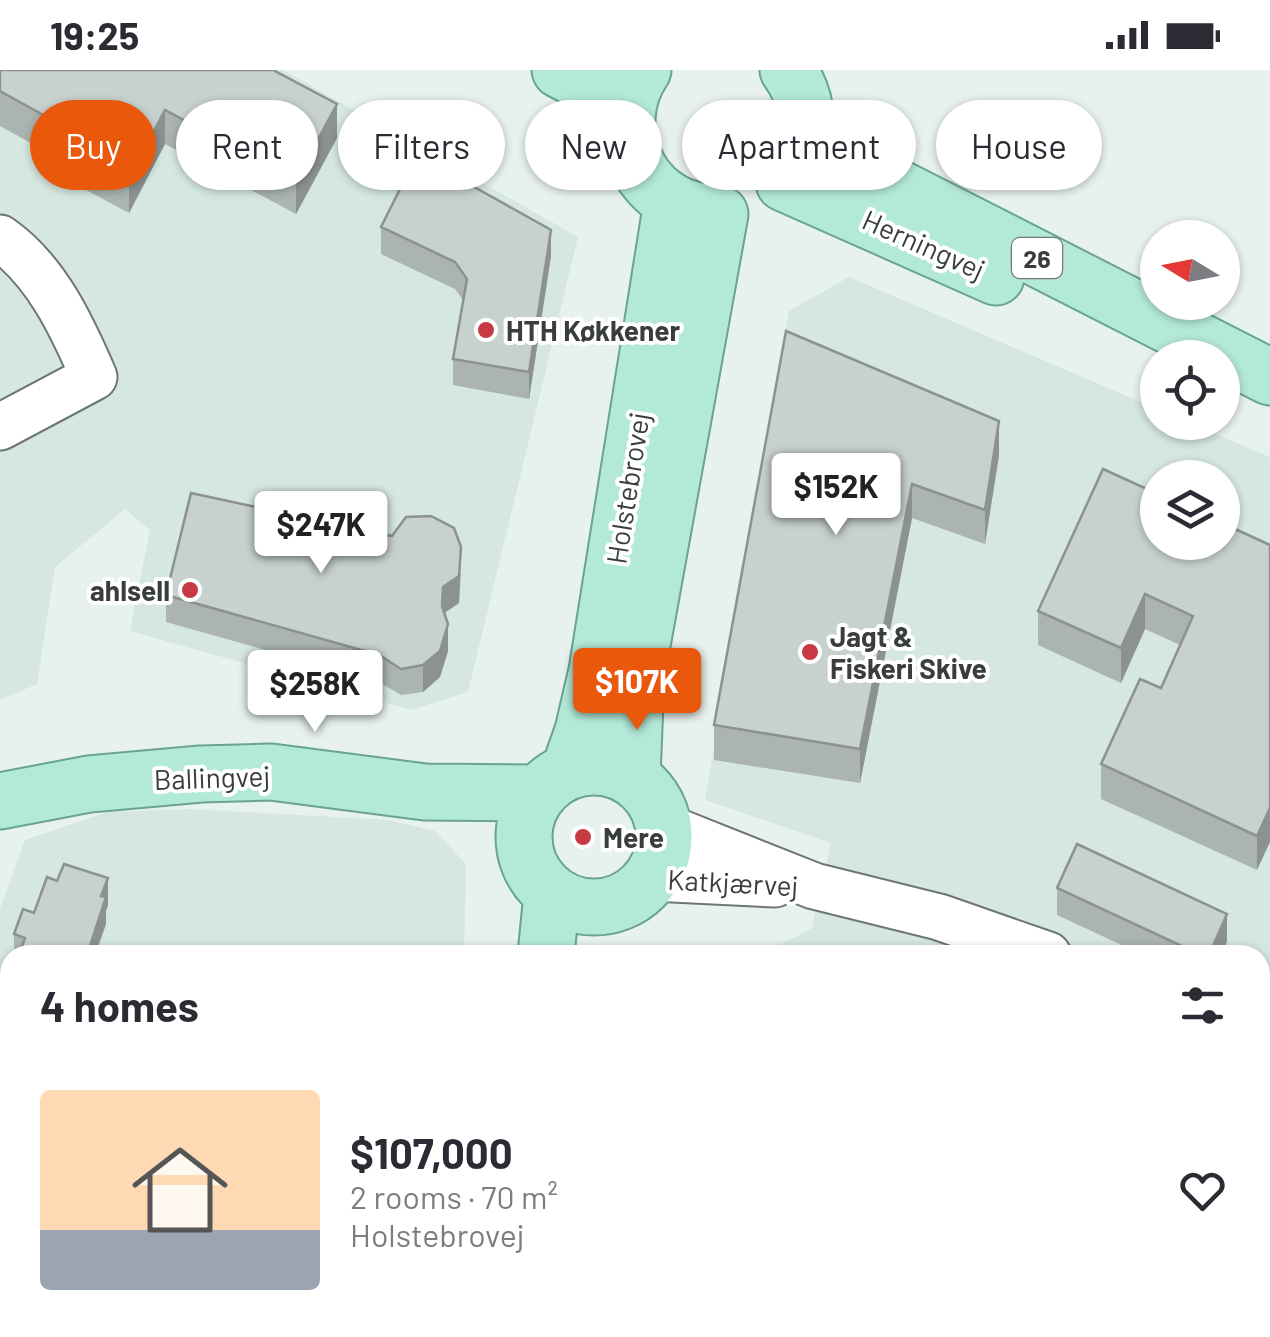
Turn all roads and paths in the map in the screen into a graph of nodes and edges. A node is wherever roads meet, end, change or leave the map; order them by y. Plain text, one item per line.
1 (560, 70) edge
2 (788, 70) edge
3 (635, 88) edge
4 (803, 100) edge
5 (773, 190) edge
6 (854, 190) edge
7 (903, 190) edge
8 (696, 208) junction
9 (0, 238) edge
10 (1140, 341) edge
11 (1270, 377) edge
12 (1240, 388) edge
13 (1270, 402) edge
14 (0, 427) edge
15 (632, 777) junction
16 (554, 782) junction
17 (425, 792) junction
18 (0, 801) edge
19 (524, 846) junction
20 (658, 852) junction
21 (577, 919) edge
22 (555, 945) edge
23 (1019, 945) edge

1 - 3 main road
2 - 4 main road
3 - 8 main road
5 - 8 main road
6 - 10 main road, Herningvej / 26
7 - 11 main road, Herningvej / 26
8 - 15 main road, Holstebrovej
8 - 16 main road, Holstebrovej
9 - 14 street
12 - 13 main road
15 - 16 main road
15 - 20 main road
16 - 17 main road, Ballingvej
16 - 19 main road
17 - 18 main road, Ballingvej
17 - 19 main road, Ballingvej
19 - 21 main road
20 - 21 main road
20 - 23 street, Katkjærvej
21 - 22 main road

